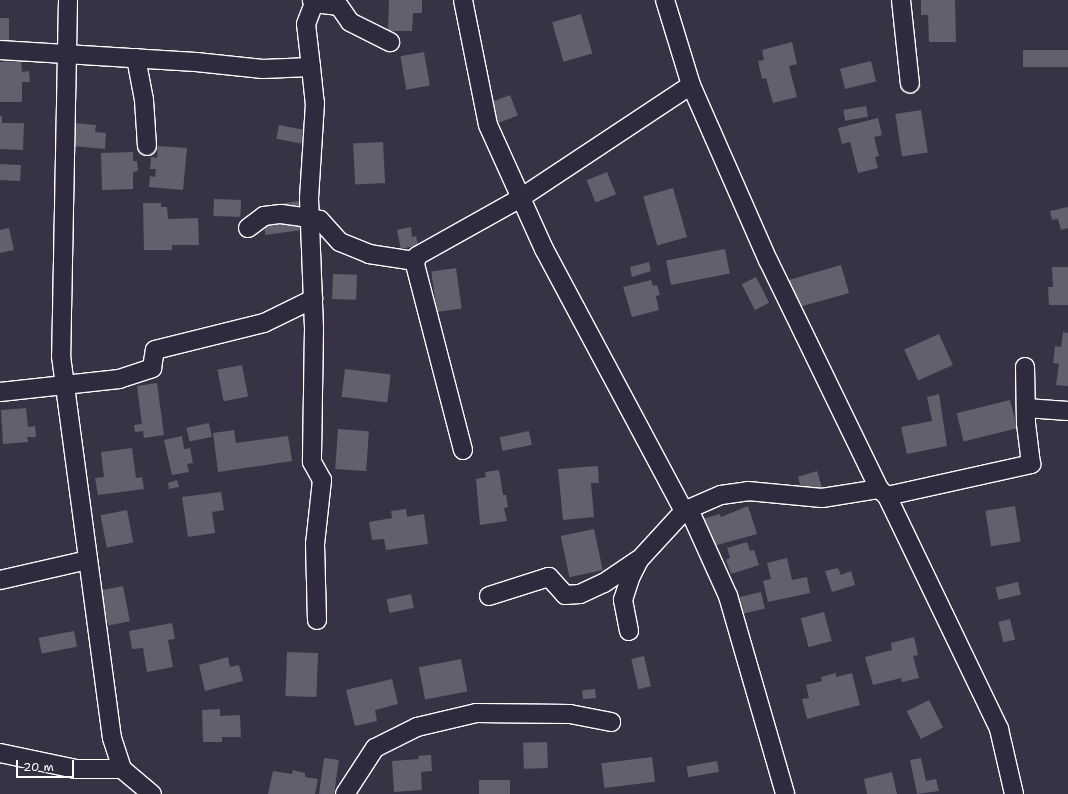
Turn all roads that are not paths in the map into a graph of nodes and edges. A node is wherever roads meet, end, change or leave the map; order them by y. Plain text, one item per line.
1 (68, 0) edge
2 (463, 0) edge
3 (665, 0) edge
4 (901, 0) edge
5 (313, 1) edge
6 (390, 42) dead end
7 (0, 50) edge
8 (67, 54) junction
9 (136, 58) junction
10 (311, 67) junction
11 (910, 84) dead end
12 (690, 86) junction
13 (147, 146) dead end
14 (519, 199) junction
15 (310, 218) junction
16 (248, 228) dead end
17 (415, 261) junction
18 (313, 299) junction
19 (1025, 367) dead end
20 (64, 384) junction
21 (0, 392) edge
22 (1026, 408) junction
23 (1068, 411) edge
24 (463, 450) dead end
25 (883, 492) junction
26 (684, 512) junction
27 (88, 560) junction
28 (639, 560) junction
29 (0, 580) edge
30 (489, 596) dead end
31 (318, 620) dead end
32 (629, 631) dead end
33 (611, 722) dead end
34 (0, 753) edge
35 (122, 769) junction
36 (152, 794) edge
37 (345, 794) edge
38 (785, 794) edge
39 (1014, 794) edge

1 - 8 street
2 - 14 street
3 - 12 street
4 - 11 street
5 - 6 street
5 - 10 street
7 - 8 street
8 - 9 street
8 - 20 street
9 - 10 street
9 - 13 street
10 - 15 street
12 - 14 street
12 - 25 street
14 - 17 street
14 - 26 street
15 - 16 street
15 - 17 street
15 - 18 street
17 - 24 street
18 - 20 street
18 - 31 street
19 - 22 street
20 - 21 street
20 - 27 street
22 - 23 street
22 - 25 street
25 - 26 street
25 - 39 street
26 - 28 street
26 - 38 street
27 - 29 street
27 - 35 street
28 - 30 street
28 - 32 street
33 - 37 street
34 - 35 street
35 - 36 street

